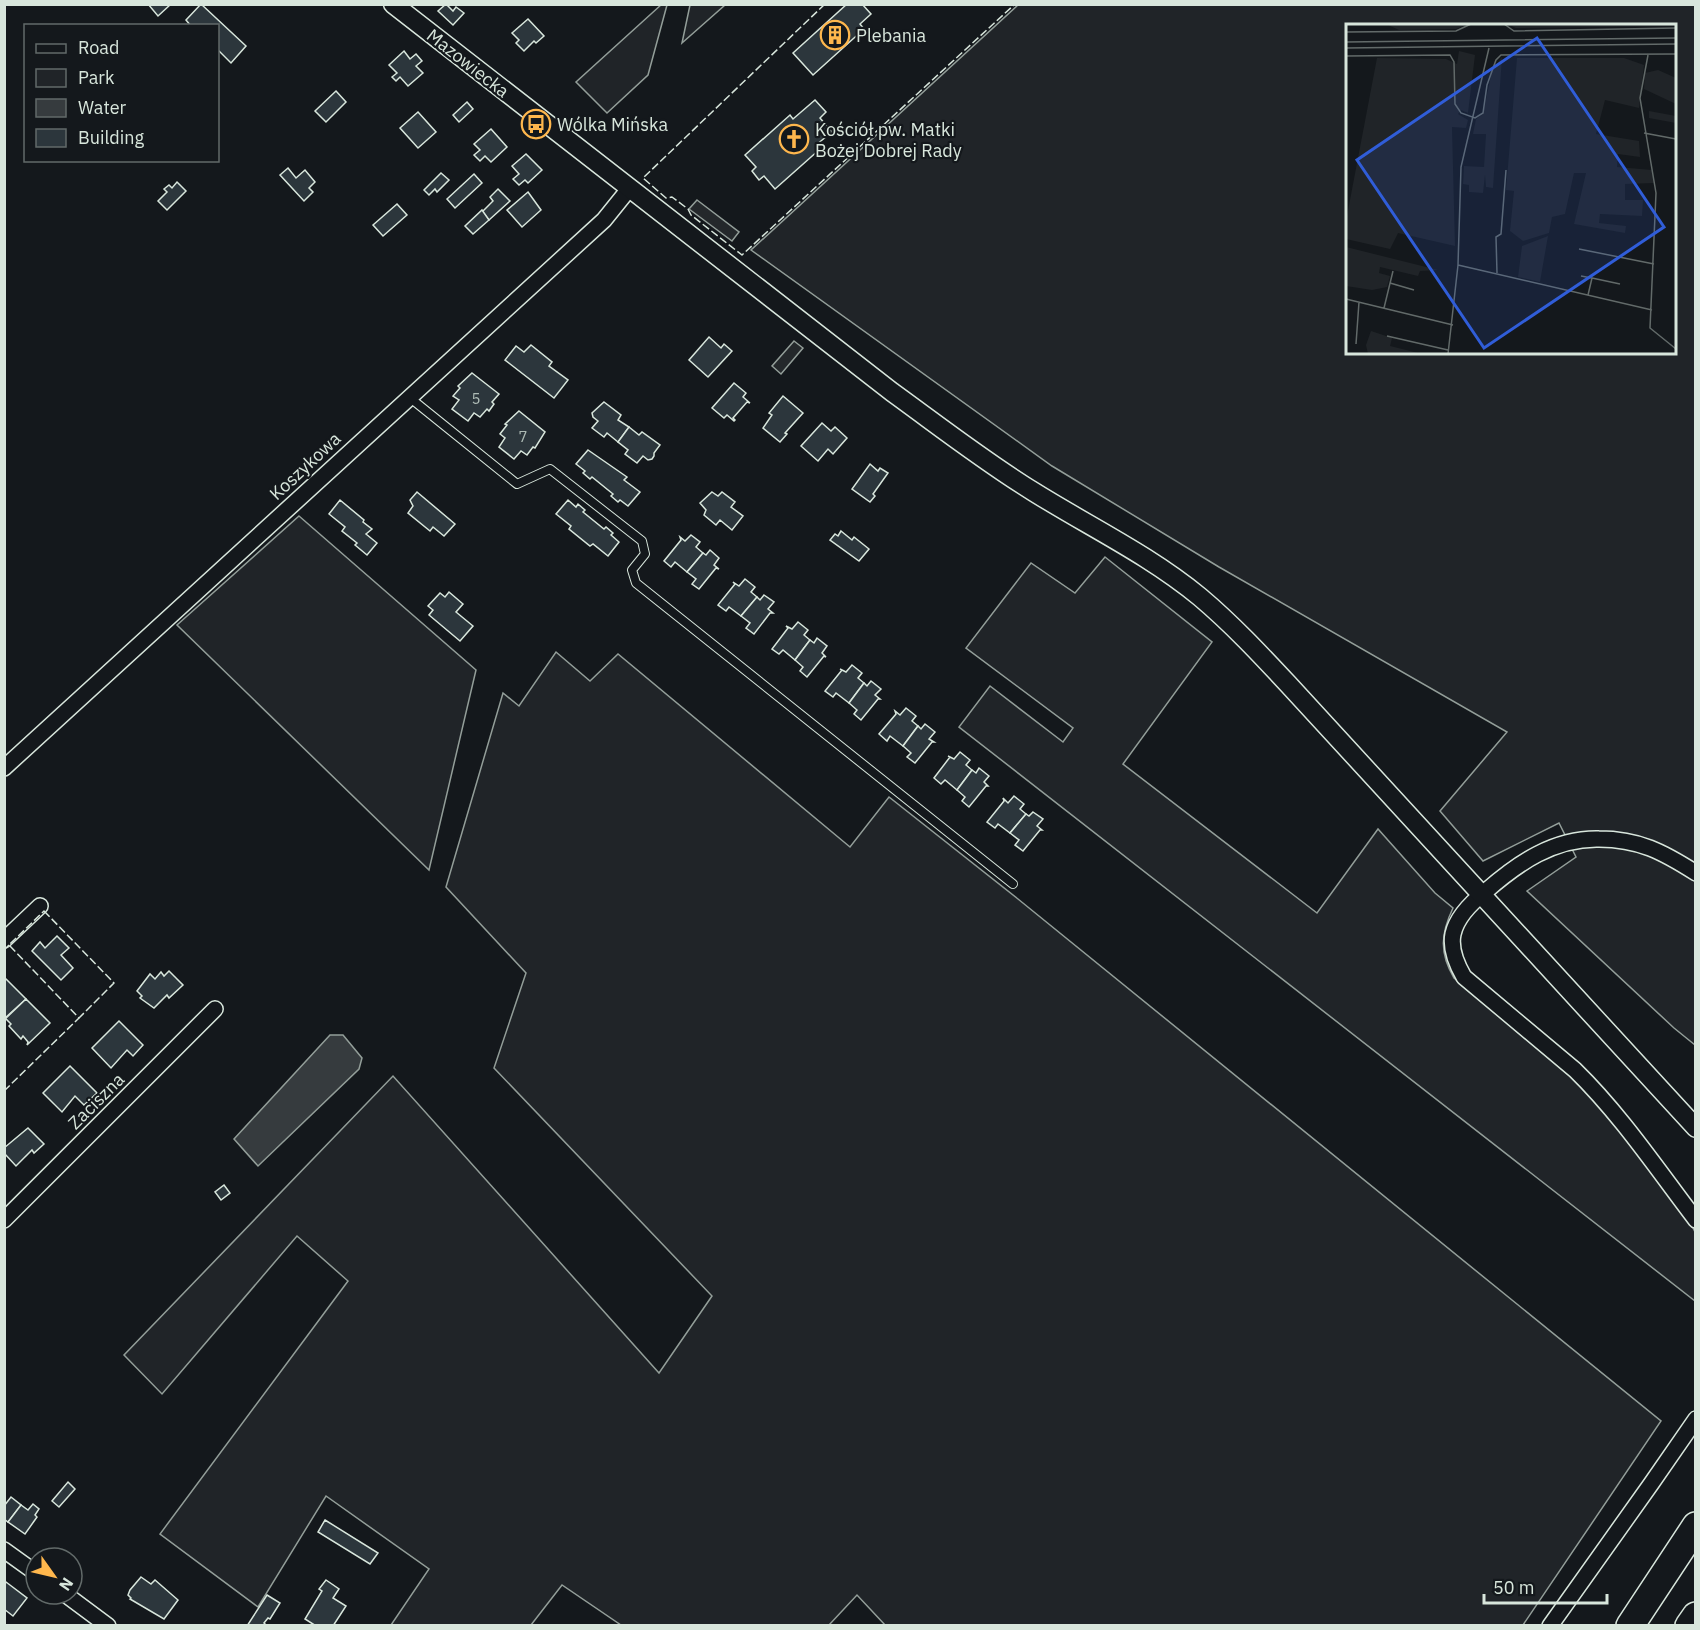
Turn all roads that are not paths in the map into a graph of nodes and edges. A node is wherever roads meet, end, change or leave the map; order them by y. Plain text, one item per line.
1 (393, 4) edge
2 (629, 189) junction
3 (409, 397) junction
4 (4, 768) edge
5 (1695, 873) edge
6 (1013, 884) dead end
7 (1481, 895) junction
8 (40, 906) dead end
9 (4, 940) edge
10 (215, 1009) dead end
11 (1695, 1128) edge
12 (4, 1220) edge
13 (1695, 1220) edge
14 (1695, 1419) edge
15 (1695, 1527) edge
16 (4, 1550) edge
17 (24, 1564) edge
18 (81, 1606) edge
19 (1695, 1616) edge
20 (108, 1626) edge
21 (1550, 1626) edge
22 (1630, 1626) edge
23 (1689, 1626) edge

1 - 2 street, Mazowiecka
2 - 3 street, Koszykowa
2 - 7 street, Mazowiecka
3 - 4 street, Koszykowa
3 - 6 lane
5 - 7 street
7 - 11 street, Mazowiecka
7 - 13 street
8 - 9 street
10 - 12 street, Zaciszna
14 - 21 street
15 - 22 highway
16 - 17 street
18 - 20 street
19 - 23 highway

